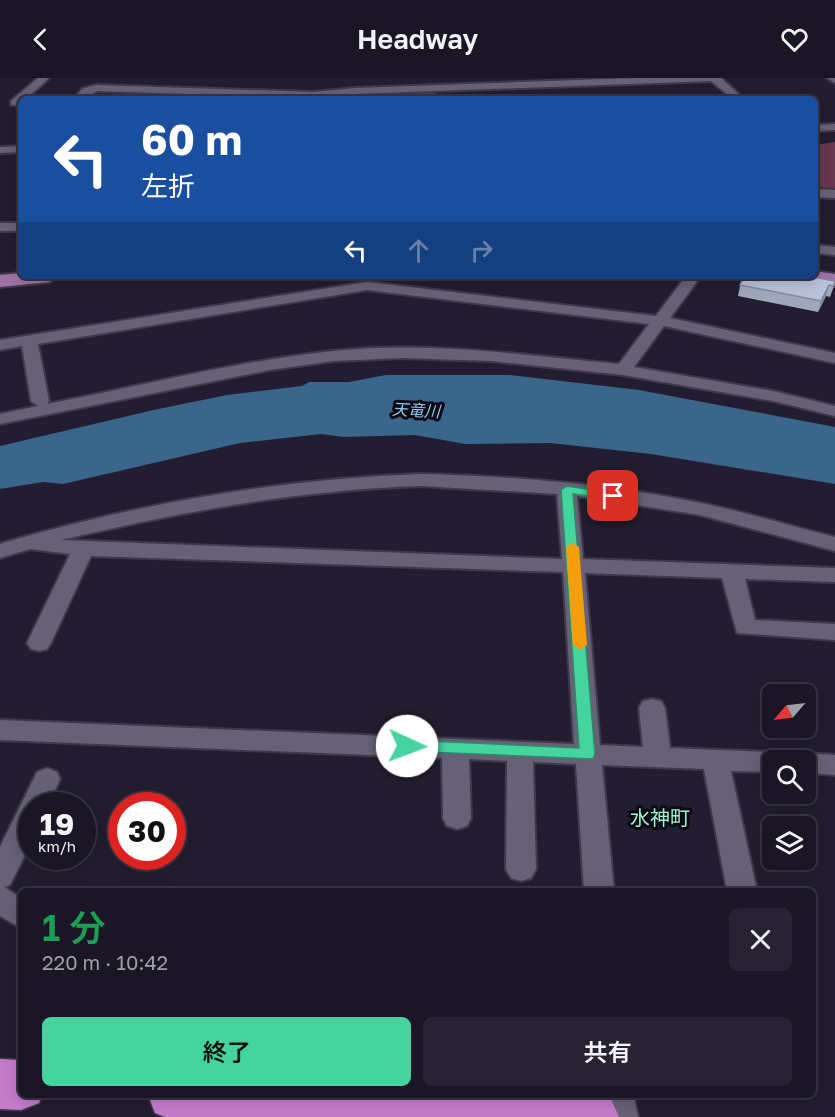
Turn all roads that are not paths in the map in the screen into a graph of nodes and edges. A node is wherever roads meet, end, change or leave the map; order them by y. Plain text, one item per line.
1 (44, 78) edge
2 (138, 78) edge
3 (265, 78) edge
4 (358, 78) edge
5 (468, 78) edge
6 (715, 78) edge
7 (596, 84) edge
8 (474, 88) junction
9 (126, 89) junction
10 (353, 95) edge
11 (25, 96) edge
12 (82, 96) edge
13 (250, 96) edge
14 (479, 96) edge
15 (736, 96) edge
16 (0, 103) edge
17 (18, 103) edge
18 (818, 128) edge
19 (833, 129) edge
20 (18, 149) edge
21 (0, 150) edge
22 (0, 156) edge
23 (18, 157) edge
24 (818, 193) edge
25 (835, 194) edge
26 (0, 227) edge
27 (18, 227) edge
28 (818, 249) edge
29 (835, 251) edge
30 (818, 277) edge
31 (20, 279) edge
32 (692, 279) edge
33 (835, 280) edge
34 (0, 281) edge
35 (366, 281) edge
36 (662, 321) junction
37 (29, 340) junction
38 (0, 345) edge
39 (835, 358) edge
40 (624, 370) junction
41 (40, 401) dead end
42 (835, 411) edge
43 (0, 419) edge
44 (567, 490) junction
45 (28, 542) junction
46 (835, 544) edge
47 (83, 549) junction
48 (0, 551) edge
49 (574, 566) junction
50 (732, 572) junction
51 (835, 575) edge
52 (835, 632) edge
53 (39, 643) dead end
54 (652, 708) dead end
55 (0, 730) edge
56 (455, 748) junction
57 (520, 752) junction
58 (587, 754) junction
59 (657, 759) junction
60 (715, 760) junction
61 (762, 762) edge
62 (47, 779) dead end
63 (41, 792) edge
64 (457, 818) dead end
65 (18, 839) edge
66 (521, 869) dead end
67 (0, 876) edge
68 (599, 888) edge
69 (741, 888) edge
70 (0, 899) edge
71 (18, 913) edge
72 (0, 1084) edge
73 (18, 1085) edge
74 (196, 1098) edge
75 (617, 1098) edge
76 (257, 1106) edge
77 (593, 1117) edge
78 (620, 1117) edge

1 - 11 street
2 - 9 street
3 - 13 street
4 - 10 street
5 - 8 street
6 - 7 street
6 - 15 street
7 - 8 street
8 - 10 street
8 - 14 street
9 - 12 street
9 - 13 street
10 - 13 street
16 - 17 street
18 - 19 street
20 - 21 street
22 - 23 street
24 - 25 street
26 - 27 street
28 - 29 street
30 - 33 main road
31 - 34 main road
32 - 36 street
35 - 36 street
35 - 37 street
36 - 39 street
36 - 40 street
37 - 38 street
37 - 41 street
40 - 42 street
40 - 43 street
44 - 45 street
44 - 46 street
44 - 49 street
45 - 47 street
45 - 48 street
47 - 49 street
47 - 53 street
49 - 50 street
49 - 58 street
50 - 51 street
50 - 52 street
54 - 59 street
55 - 56 street
56 - 57 street
56 - 64 street
57 - 58 street
57 - 66 street
58 - 59 street
58 - 68 street
59 - 60 street
60 - 61 street
60 - 69 street
62 - 63 street
65 - 67 street
70 - 71 street
72 - 73 highway
74 - 76 highway
75 - 78 street
76 - 77 highway

